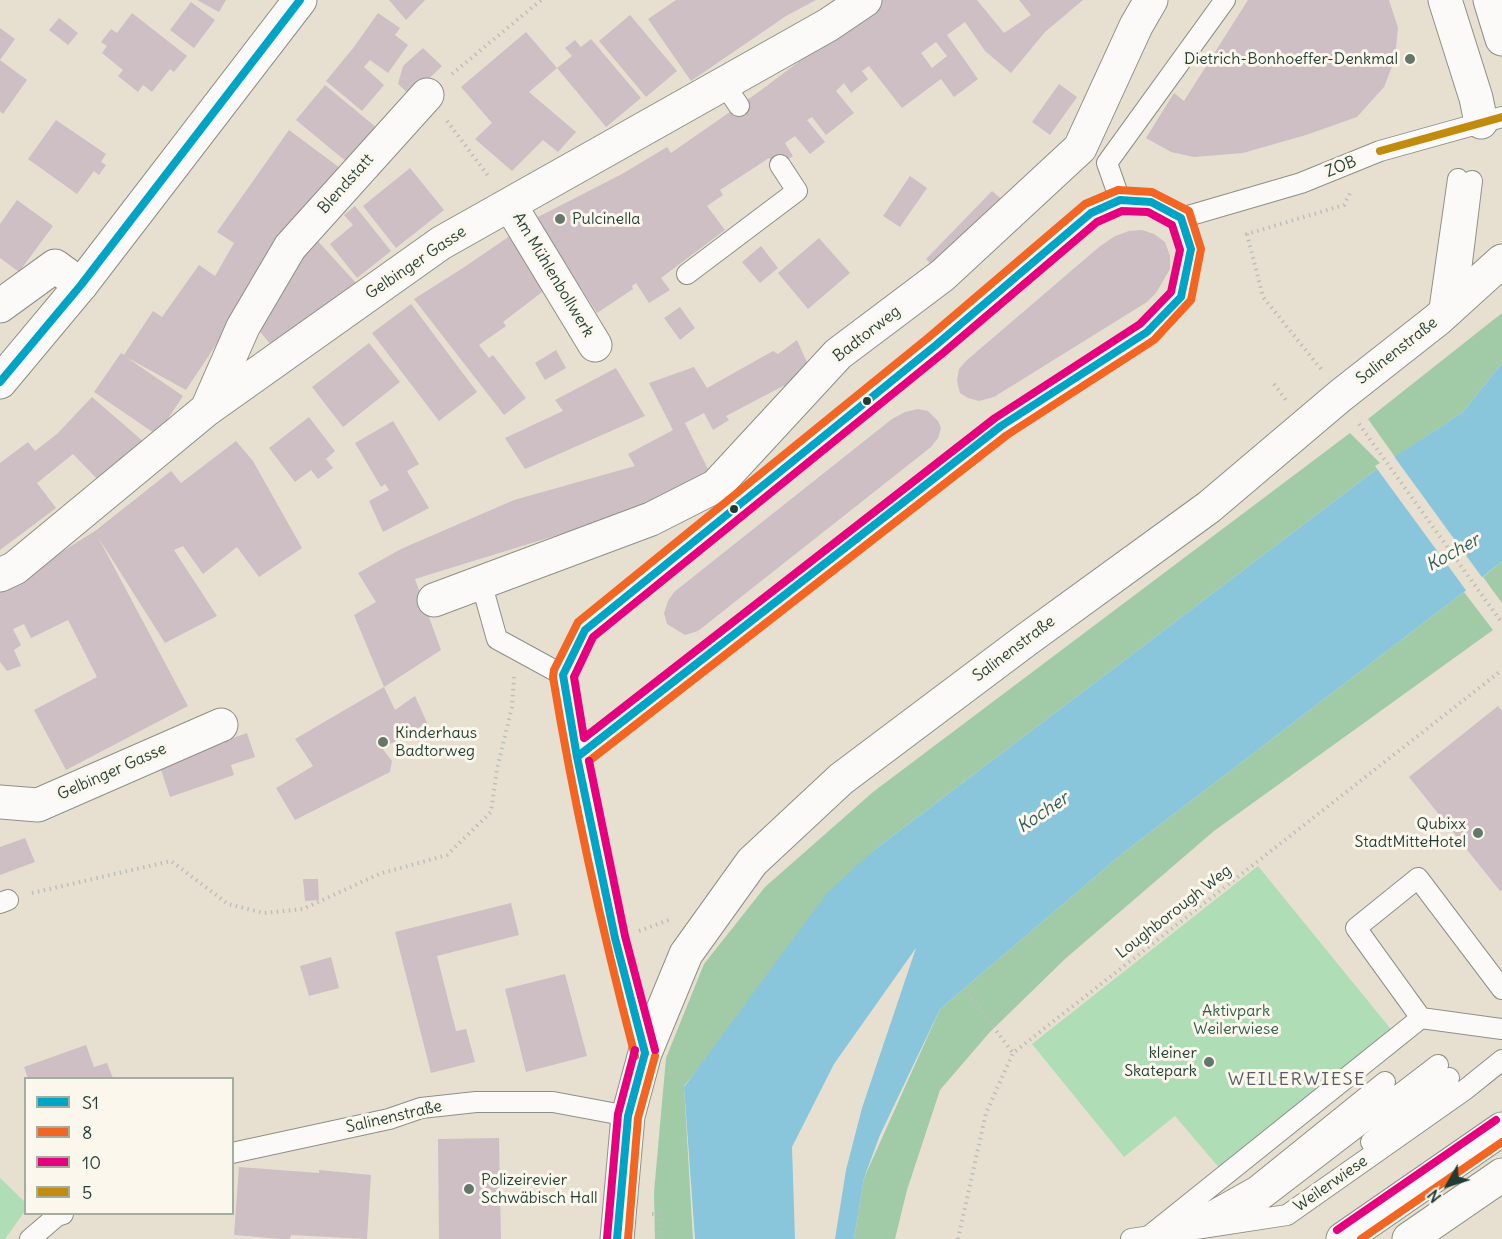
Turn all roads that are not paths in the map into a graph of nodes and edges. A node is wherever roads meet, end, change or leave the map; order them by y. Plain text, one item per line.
1 (300, 0) edge
2 (865, 0) edge
3 (1151, 0) edge
4 (1225, 0) edge
5 (1444, 0) edge
6 (1490, 0) edge
7 (1502, 39) edge
8 (427, 95) road end
9 (1492, 119) edge
10 (1094, 155) junction
11 (780, 165) dead end
12 (1465, 180) dead end
13 (1120, 200) junction
14 (510, 205) junction
15 (1181, 218) junction
16 (1502, 261) edge
17 (687, 274) dead end
18 (81, 285) junction
19 (0, 306) edge
20 (1447, 311) junction
21 (595, 345) dead end
22 (0, 382) edge
23 (206, 410) junction
24 (0, 575) edge
25 (481, 582) junction
26 (434, 600) dead end
27 (563, 675) junction
28 (221, 724) dead end
29 (577, 757) junction
30 (0, 802) edge
31 (1502, 989) edge
32 (1421, 1018) junction
33 (1502, 1029) edge
34 (645, 1053) junction
35 (1502, 1060) edge
36 (1385, 1082) dead end
37 (628, 1116) junction
38 (1502, 1129) edge
39 (234, 1153) edge
40 (1502, 1175) edge
41 (60, 1215) edge
42 (1278, 1217) junction
43 (1230, 1224) junction
44 (1140, 1237) edge
45 (30, 1239) edge
46 (617, 1239) edge
47 (1343, 1239) edge
48 (1409, 1239) edge

1 - 18 street
2 - 14 street, Gelbinger Gasse
3 - 10 street, Badtorweg
4 - 10 lane
5 - 9 street
6 - 7 street
8 - 23 street, Blendstatt
9 - 15 lane, ZOB
10 - 13 lane
10 - 25 street, Badtorweg
11 - 17 lane
12 - 20 lane
13 - 15 lane
13 - 27 lane
14 - 21 street, Am Mühlenbollwerk
14 - 23 street, Gelbinger Gasse
15 - 29 lane
16 - 20 street, Salinenstraße
18 - 19 street
18 - 22 street
20 - 34 street, Salinenstraße
23 - 24 street, Gelbinger Gasse
25 - 26 street, Badtorweg
25 - 27 lane
27 - 29 lane
28 - 30 street, Gelbinger Gasse
29 - 34 lane
31 - 32 lane
32 - 33 lane
32 - 44 lane
34 - 37 street, Salinenstraße
35 - 42 lane, Weilerwiese
36 - 44 lane
37 - 39 lane, Salinenstraße
37 - 46 street, Salinenstraße
38 - 47 street
40 - 48 street
41 - 45 lane
42 - 43 lane, Weilerwiese
42 - 43 lane
43 - 44 lane, Weilerwiese

